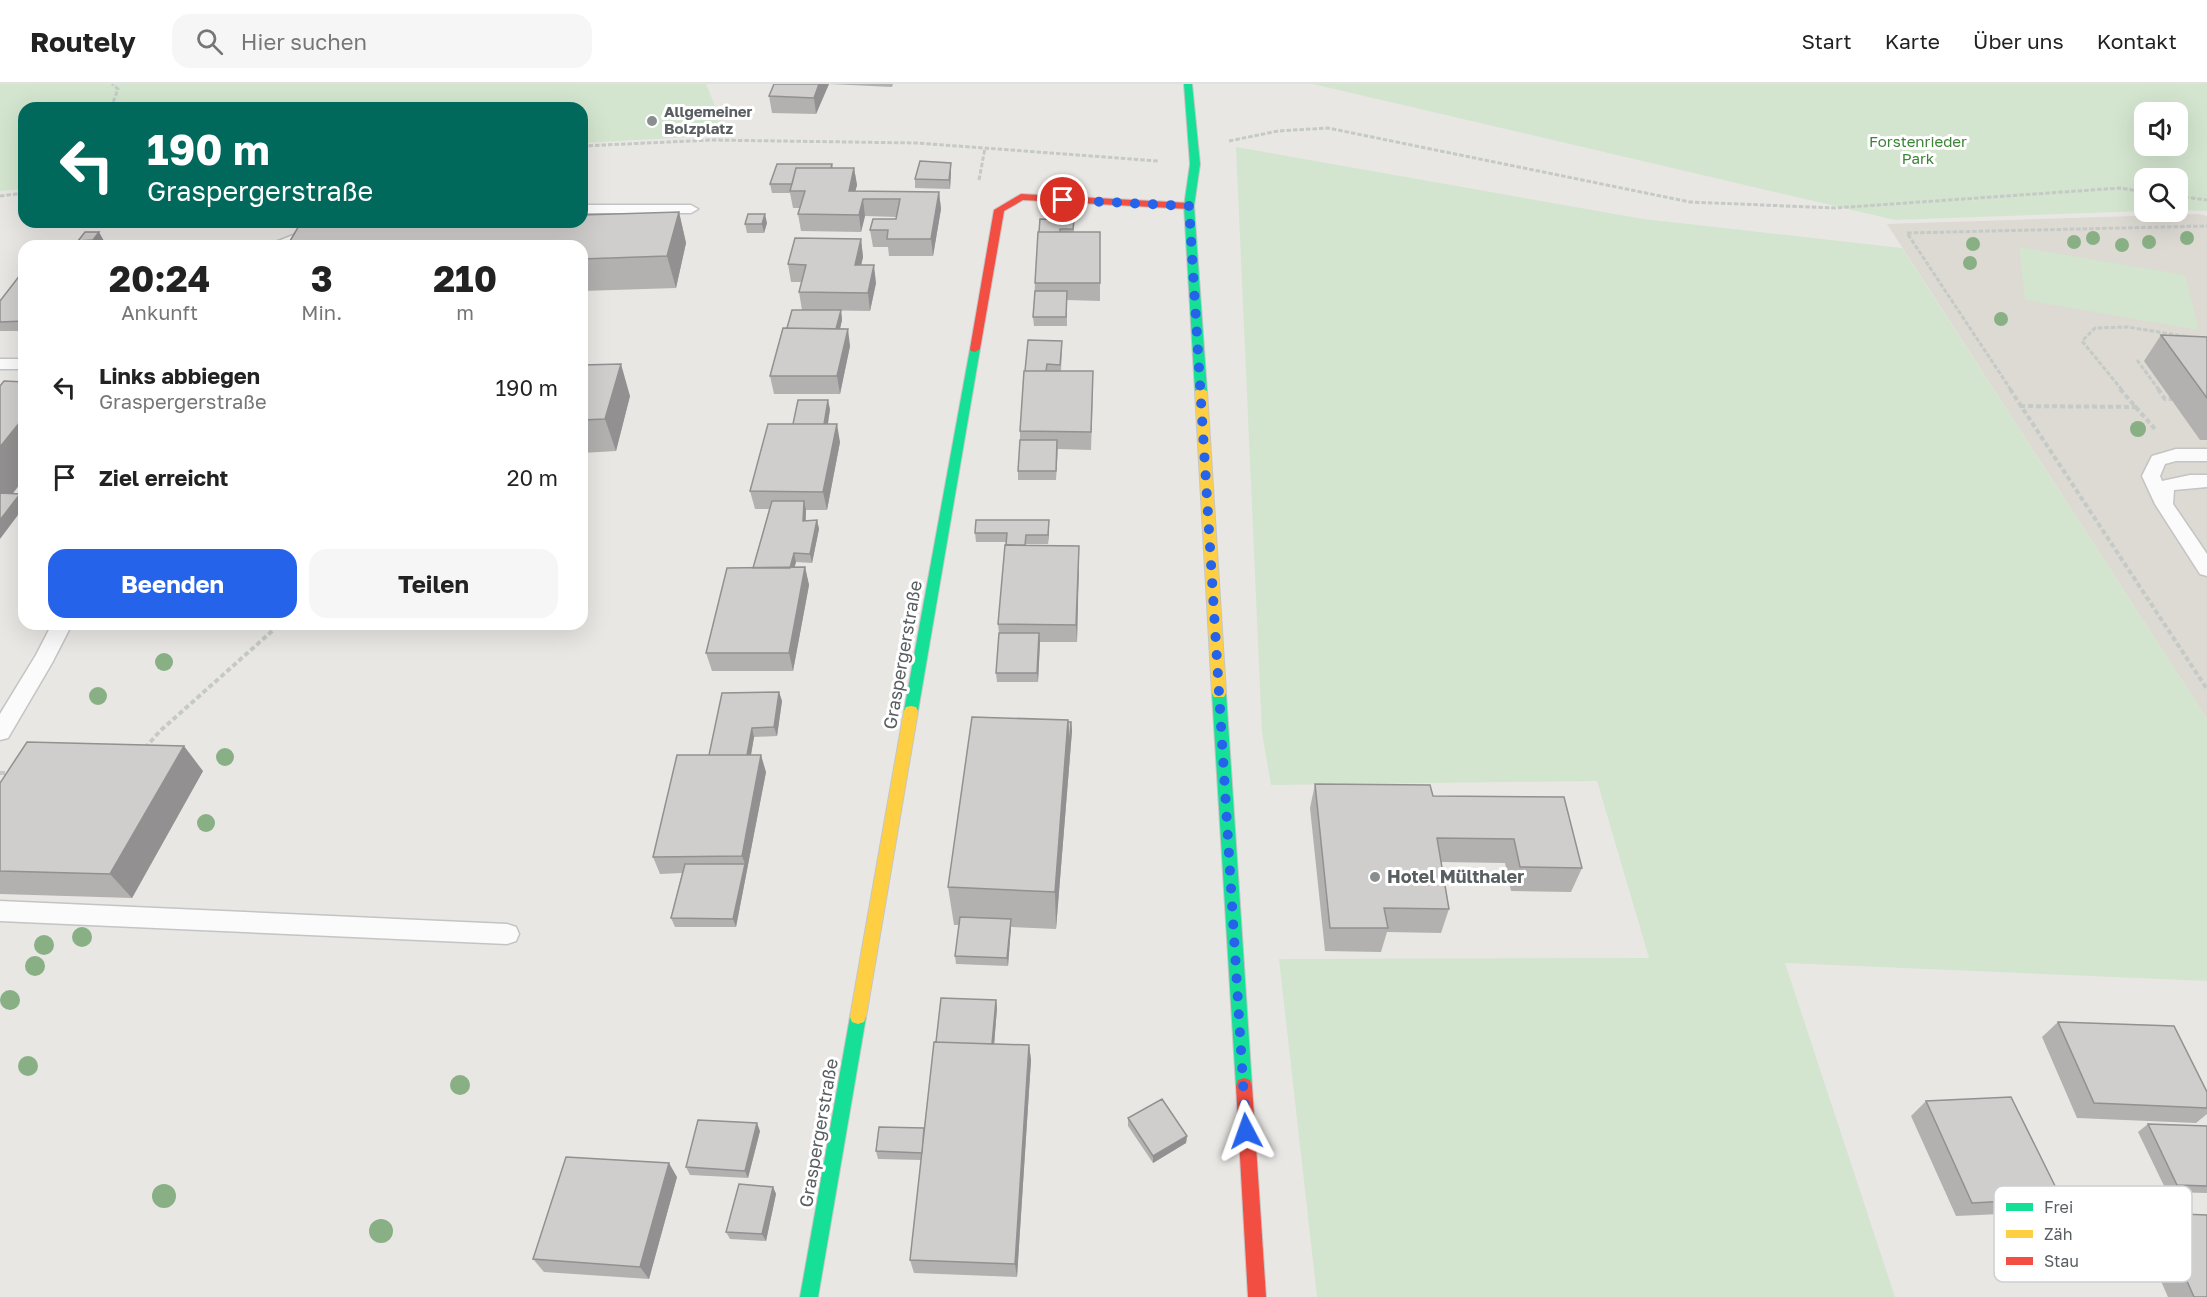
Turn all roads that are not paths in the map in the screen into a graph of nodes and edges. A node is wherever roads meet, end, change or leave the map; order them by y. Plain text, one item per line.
1 (1188, 84) edge
2 (1189, 206) junction
3 (588, 209) edge
4 (691, 209) dead end
5 (327, 230) edge
6 (293, 240) edge
7 (0, 364) edge
8 (18, 364) edge
9 (2207, 454) edge
10 (2207, 481) edge
11 (2164, 504) junction
12 (2207, 569) edge
13 (59, 630) edge
14 (0, 732) edge
15 (0, 911) edge
16 (507, 934) dead end
17 (809, 1297) edge
18 (1257, 1297) edge

1 - 2 street
2 - 17 street, Graspergerstraße
2 - 18 street
3 - 4 lane
5 - 6 lane
7 - 8 lane
9 - 11 lane
10 - 11 lane
11 - 12 lane
13 - 14 lane
15 - 16 lane

